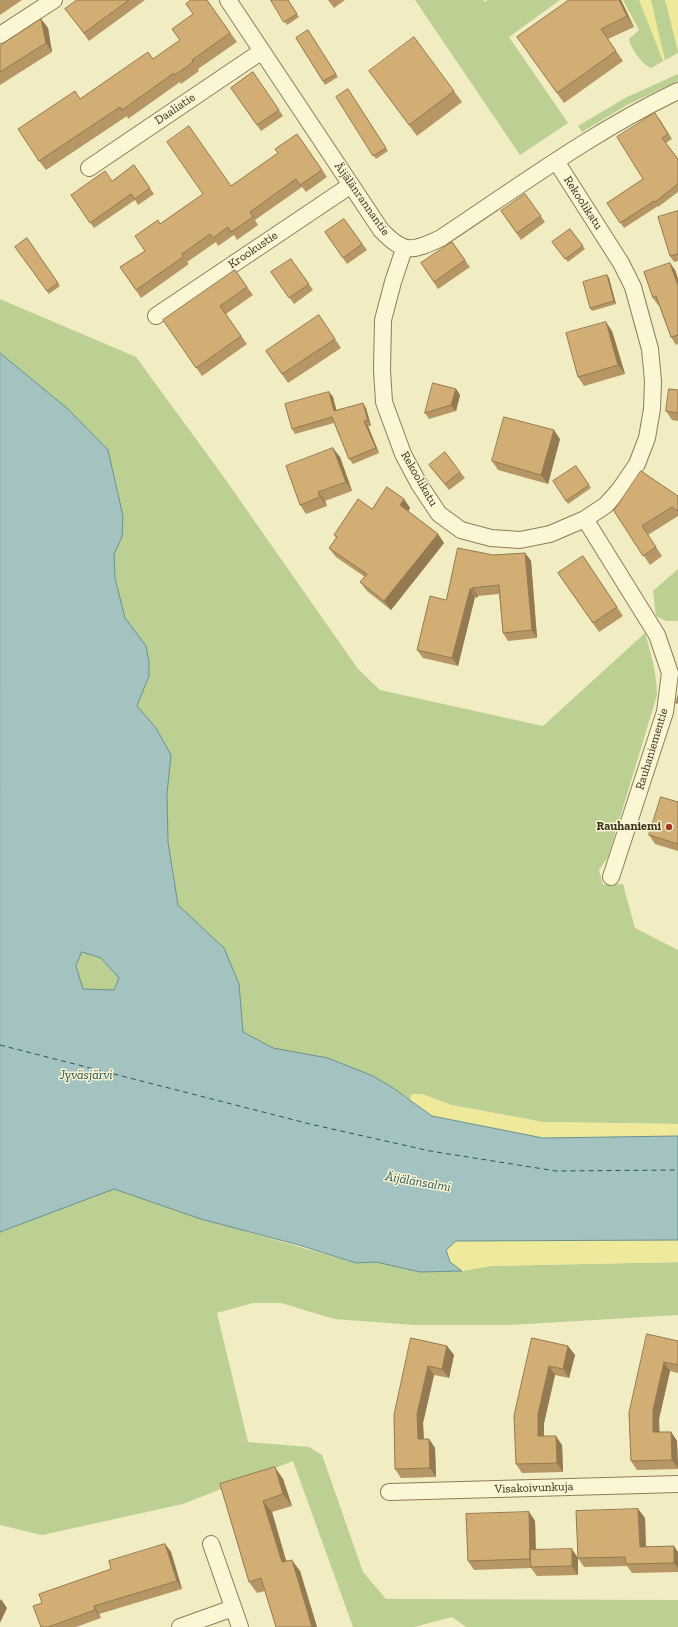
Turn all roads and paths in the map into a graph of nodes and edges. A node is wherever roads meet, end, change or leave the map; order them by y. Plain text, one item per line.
1 (54, 0) edge
2 (228, 0) edge
3 (0, 35) edge
4 (262, 51) junction
5 (678, 91) edge
6 (556, 161) junction
7 (89, 168) dead end
8 (350, 185) junction
9 (404, 249) junction
10 (156, 316) dead end
11 (585, 519) junction
12 (611, 877) dead end
13 (678, 1484) edge
14 (389, 1492) dead end
15 (211, 1544) dead end
16 (234, 1608) junction
17 (180, 1627) edge
18 (240, 1627) edge

1 - 3 street
2 - 4 street, Äijälänrannantie
4 - 7 street, Daaliatie
4 - 8 street, Äijälänrannantie
5 - 6 street
6 - 9 street
6 - 11 street, Rekoolikatu
8 - 9 street, Äijälänrannantie
8 - 10 street, Krookustie
9 - 11 street, Rekoolikatu
11 - 12 street, Rauhaniementie
13 - 14 street, Visakoivunkuja
15 - 16 street
16 - 17 street
16 - 18 street

